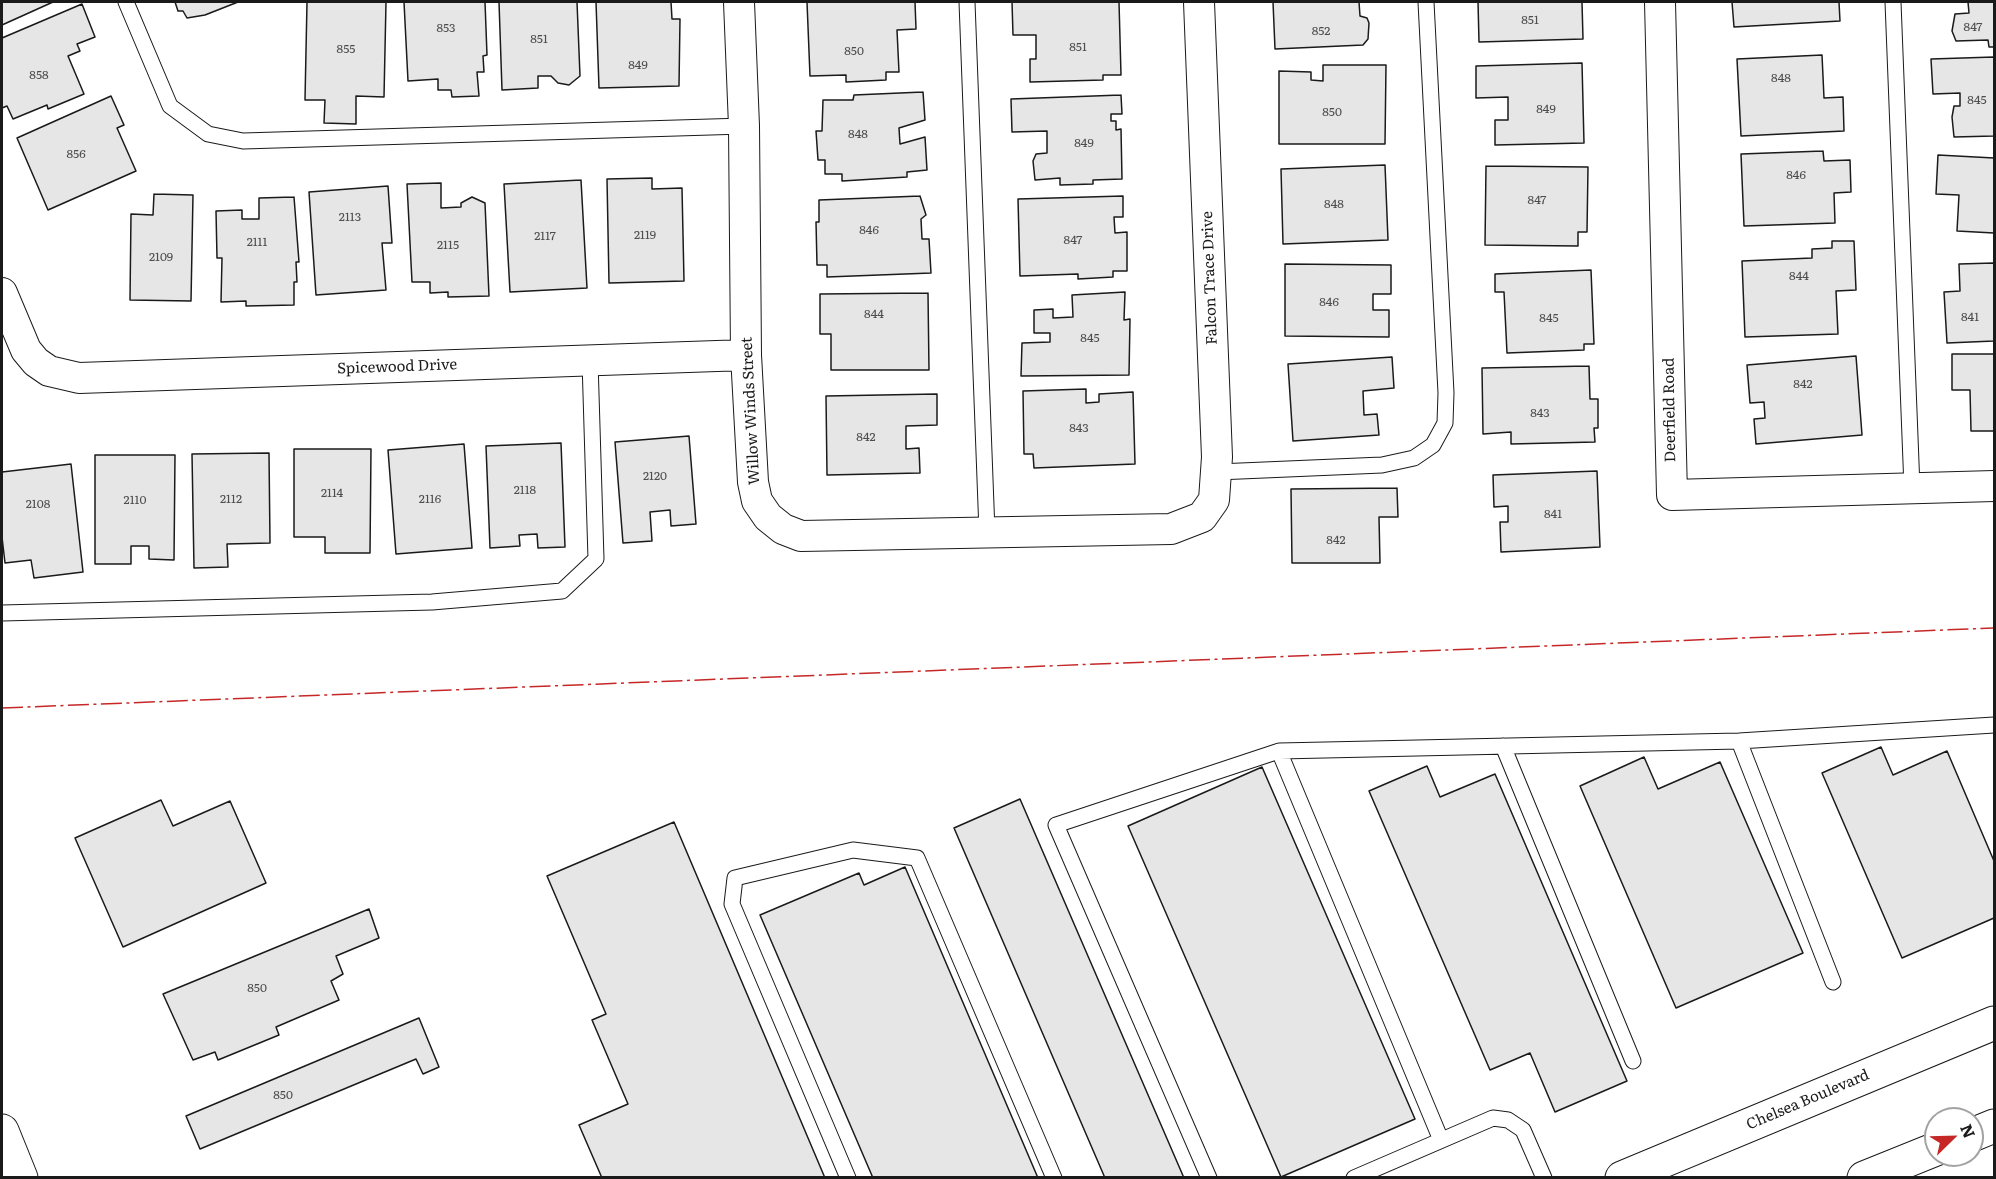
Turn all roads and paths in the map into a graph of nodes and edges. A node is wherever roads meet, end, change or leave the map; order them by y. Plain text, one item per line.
1 (126, 2) edge
2 (739, 2) edge
3 (967, 2) edge
4 (1199, 2) edge
5 (1426, 2) edge
6 (1660, 2) edge
7 (1893, 2) edge
8 (744, 126) junction
9 (2, 293) edge
10 (746, 355) junction
11 (590, 361) junction
12 (1217, 472) junction
13 (1995, 486) edge
14 (1912, 488) junction
15 (1171, 529) joint
16 (987, 532) junction
17 (2, 613) edge
18 (1995, 725) edge
19 (1739, 741) junction
20 (1503, 746) junction
21 (1279, 751) junction
22 (1833, 982) dead end
23 (1995, 1023) edge
24 (1633, 1061) dead end
25 (2, 1131) edge
26 (1441, 1140) junction
27 (1924, 1154) edge
28 (21, 1178) edge
29 (848, 1178) edge
30 (1054, 1178) edge
31 (1209, 1178) edge
32 (1354, 1178) edge
33 (1544, 1178) edge
34 (1622, 1178) edge
35 (1864, 1178) edge

1 - 8 lane
2 - 8 street, Willow Winds Street
3 - 16 lane
4 - 12 street, Falcon Trace Drive
5 - 12 lane
6 - 14 street, Deerfield Road
7 - 14 lane
8 - 10 street, Willow Winds Street
9 - 11 street, Spicewood Drive
10 - 11 street, Spicewood Drive
10 - 16 street, Willow Winds Street
11 - 17 lane
12 - 15 street, Falcon Trace Drive
13 - 14 street, Deerfield Road
15 - 16 street, Willow Winds Street
18 - 19 lane
19 - 20 lane
19 - 22 lane
20 - 21 lane
20 - 24 lane
21 - 26 lane
21 - 31 lane
23 - 34 main road, Chelsea Boulevard
25 - 28 main road
26 - 32 lane
26 - 33 lane
27 - 35 main road
29 - 30 lane

